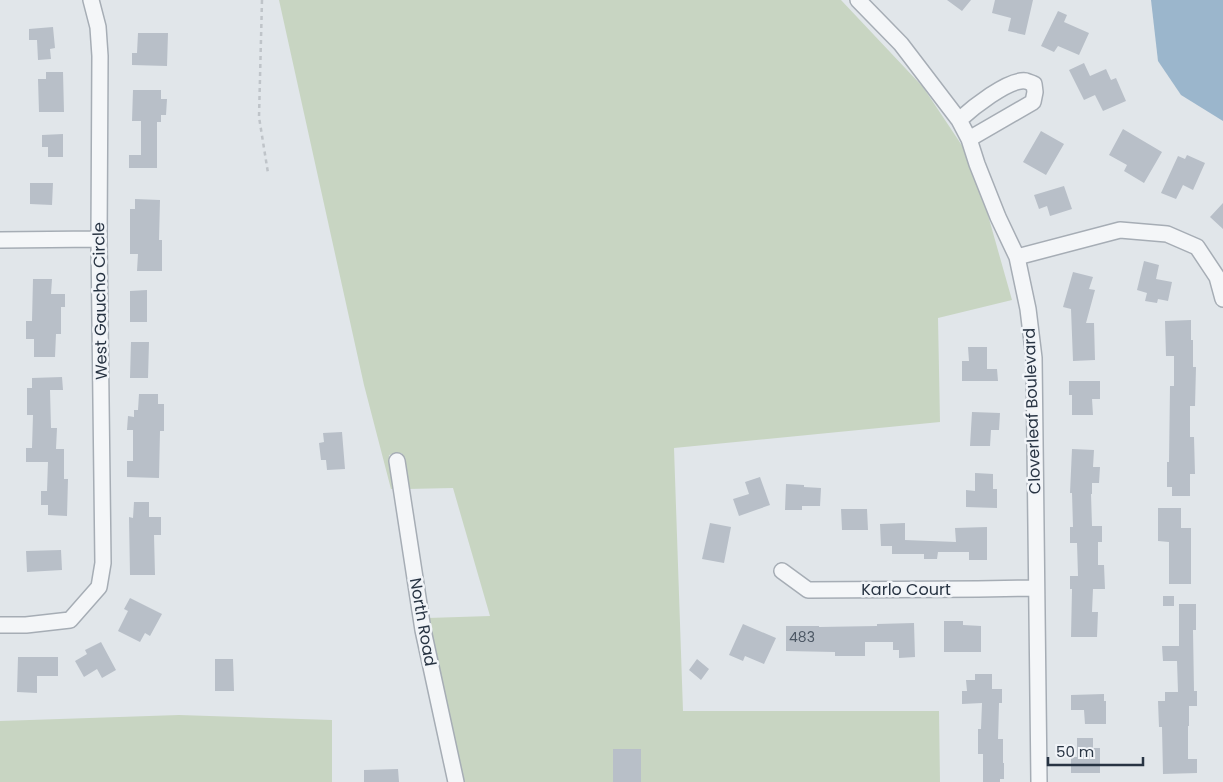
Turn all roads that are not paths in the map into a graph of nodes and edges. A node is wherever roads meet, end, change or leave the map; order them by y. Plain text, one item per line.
1 (91, 0) edge
2 (858, 0) edge
3 (959, 120) junction
4 (969, 139) junction
5 (99, 239) junction
6 (0, 240) edge
7 (1017, 258) junction
8 (1223, 299) edge
9 (397, 461) dead end
10 (782, 571) dead end
11 (1036, 588) junction
12 (0, 625) edge
13 (456, 782) edge
14 (1039, 782) edge

1 - 5 street, West Gaucho Circle
2 - 3 street, Cloverleaf Boulevard
3 - 4 street, Cloverleaf Boulevard
3 - 4 street
4 - 7 street, Cloverleaf Boulevard
5 - 6 street
5 - 12 street, West Gaucho Circle
7 - 8 street
7 - 11 street, Cloverleaf Boulevard
9 - 13 street, North Road
10 - 11 street, Karlo Court
11 - 14 street, Cloverleaf Boulevard

